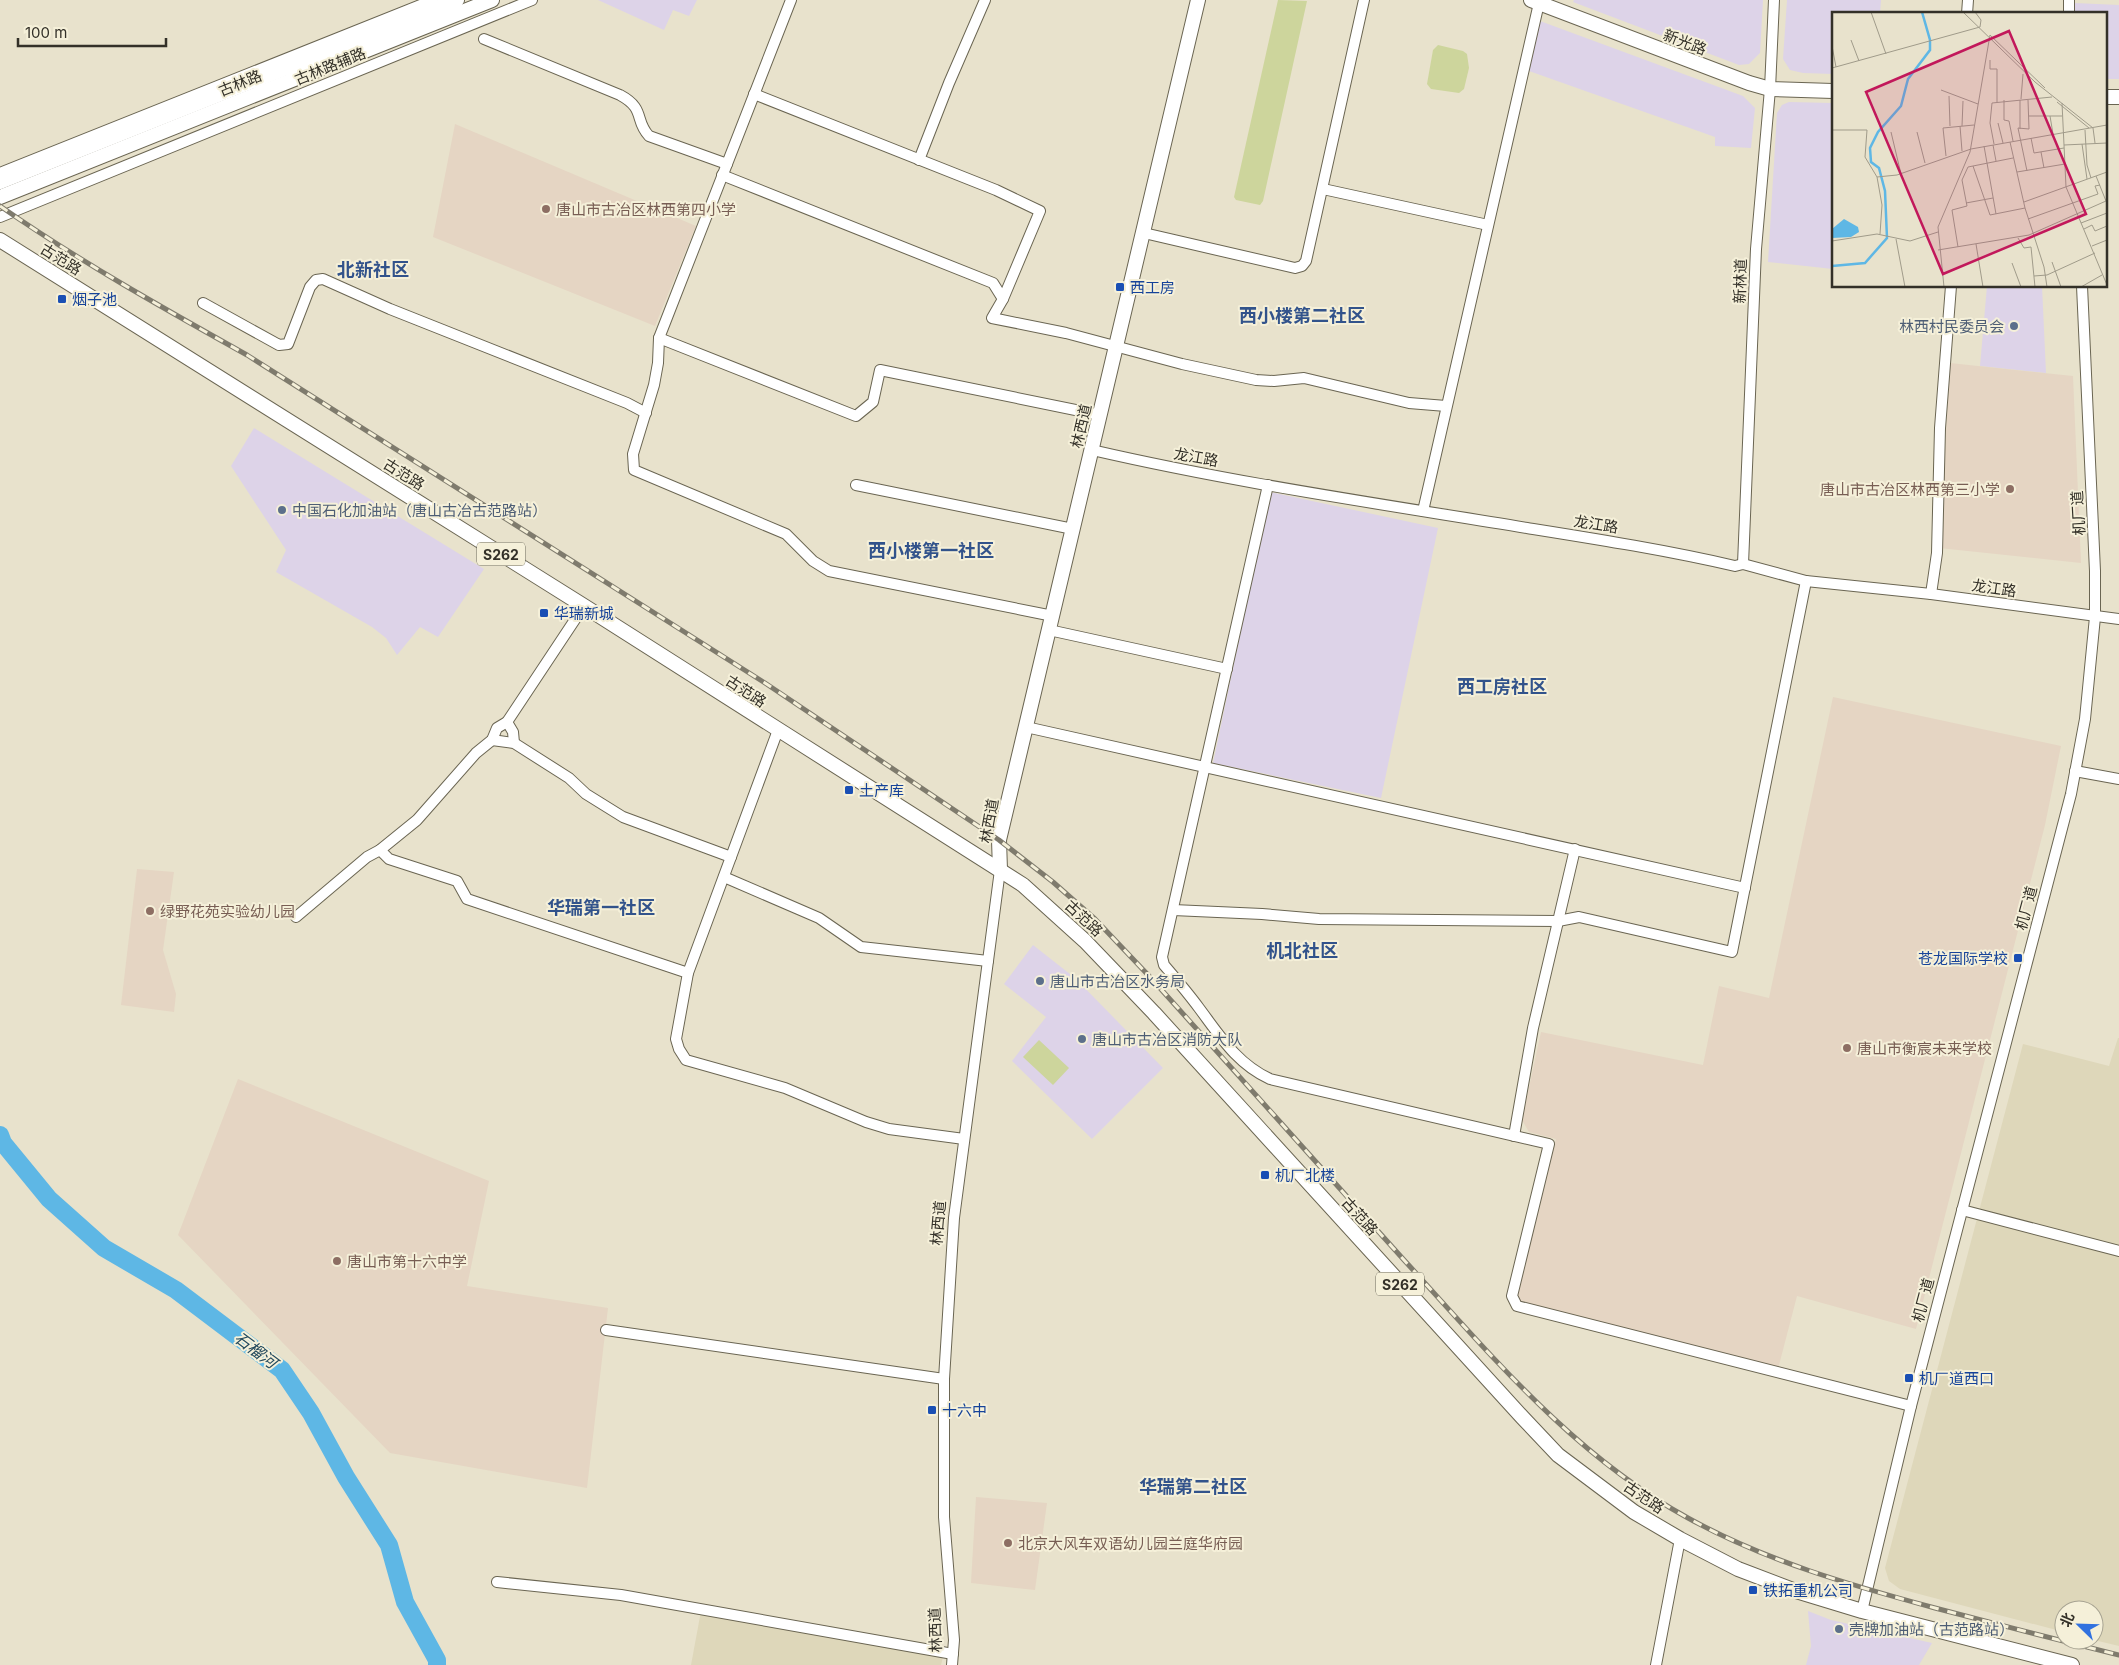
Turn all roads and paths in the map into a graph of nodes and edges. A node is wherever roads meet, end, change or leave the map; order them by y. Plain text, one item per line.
1 (433, 0) edge
2 (458, 0) edge
3 (492, 0) edge
4 (532, 0) edge
5 (791, 0) edge
6 (985, 0) edge
7 (1198, 0) edge
8 (1364, 0) edge
9 (1774, 0) edge
10 (1535, 1) edge
11 (484, 39) dead end
12 (1770, 89) junction
13 (1832, 90) edge
14 (754, 94) junction
15 (2106, 97) edge
16 (2119, 97) edge
17 (919, 160) junction
18 (727, 164) junction
19 (0, 173) edge
20 (722, 175) junction
21 (0, 182) edge
22 (1322, 189) junction
23 (0, 197) edge
24 (0, 217) edge
25 (1488, 225) junction
26 (1144, 233) junction
27 (0, 240) edge
28 (1951, 288) edge
29 (2082, 288) edge
30 (1003, 300) junction
31 (203, 303) dead end
32 (659, 338) junction
33 (1116, 348) junction
34 (1446, 406) junction
35 (646, 413) junction
36 (1100, 414) junction
37 (1092, 450) junction
38 (856, 485) dead end
39 (1268, 485) junction
40 (1423, 511) junction
41 (1073, 529) junction
42 (1743, 564) junction
43 (1806, 581) junction
44 (1931, 594) junction
45 (584, 606) junction
46 (1052, 616) junction
47 (2095, 617) junction
48 (2119, 619) edge
49 (1049, 630) junction
50 (1227, 669) junction
51 (507, 722) junction
52 (1026, 727) junction
53 (778, 730) junction
54 (492, 740) junction
55 (514, 743) junction
56 (1205, 767) junction
57 (2076, 772) junction
58 (2119, 780) edge
59 (1575, 849) junction
60 (380, 850) junction
61 (731, 857) junction
62 (1000, 870) junction
63 (724, 877) junction
64 (1745, 888) junction
65 (1173, 910) junction
66 (296, 917) dead end
67 (1558, 921) junction
68 (988, 962) junction
69 (688, 972) junction
70 (1514, 1136) junction
71 (964, 1139) junction
72 (1962, 1210) junction
73 (2119, 1251) edge
74 (606, 1330) dead end
75 (944, 1379) junction
76 (1911, 1406) junction
77 (1680, 1539) junction
78 (497, 1582) dead end
79 (1862, 1611) junction
80 (952, 1660) edge
81 (1656, 1665) edge
82 (2072, 1665) edge

1 - 19 street
2 - 21 main road, 古林路
3 - 23 main road, 古林路
4 - 24 street, 古林路辅路
5 - 14 street
6 - 17 street
7 - 26 main road, 林西道
8 - 22 street
9 - 12 street, 新林道
10 - 12 main road, 新光路
10 - 25 street
11 - 18 street
12 - 13 main road, 新光路
12 - 42 street, 新林道
14 - 17 street
14 - 18 street
15 - 16 main road
17 - 30 street
18 - 20 street
20 - 30 street
20 - 32 street
22 - 25 street
22 - 26 street
25 - 34 street
26 - 33 main road, 林西道
27 - 45 main road, 古范路 / S262
28 - 44 street
29 - 47 street, 机厂道
30 - 33 street
31 - 35 street
32 - 35 street
32 - 36 street
33 - 34 street
33 - 36 main road, 林西道
34 - 40 street
35 - 46 street
36 - 37 main road, 林西道
37 - 39 street, 龙江路
37 - 41 main road, 林西道
38 - 41 street
39 - 40 street, 龙江路
39 - 50 street
40 - 42 street, 龙江路
41 - 46 main road, 林西道
42 - 43 street, 龙江路
43 - 44 street, 龙江路
43 - 64 street
44 - 47 street, 龙江路
45 - 51 street
45 - 53 main road, 古范路 / S262
46 - 49 main road, 林西道
47 - 48 street, 龙江路
47 - 57 street, 机厂道
49 - 50 street
49 - 52 main road, 林西道
50 - 56 street
51 - 54 street
51 - 55 street
52 - 56 street
52 - 62 main road, 林西道
53 - 61 street
53 - 62 main road, 古范路 / S262
54 - 55 street
54 - 60 street
55 - 61 street
56 - 59 street
56 - 65 street
57 - 58 street
57 - 72 street, 机厂道
59 - 64 street
59 - 67 street
60 - 66 street
60 - 69 street
61 - 63 street
62 - 68 street, 林西道
62 - 77 main road, 古范路 / S262
63 - 68 street
63 - 69 street
64 - 67 street
65 - 67 street
65 - 70 street
67 - 70 street
68 - 71 street, 林西道
69 - 71 street
70 - 76 street
71 - 75 street, 林西道
72 - 73 street
72 - 76 street, 机厂道
74 - 75 street
75 - 80 street, 林西道
76 - 79 street, 机厂道
77 - 79 main road, 古范路 / S262
77 - 81 street
78 - 80 street
79 - 82 main road, 古范路 / S262

